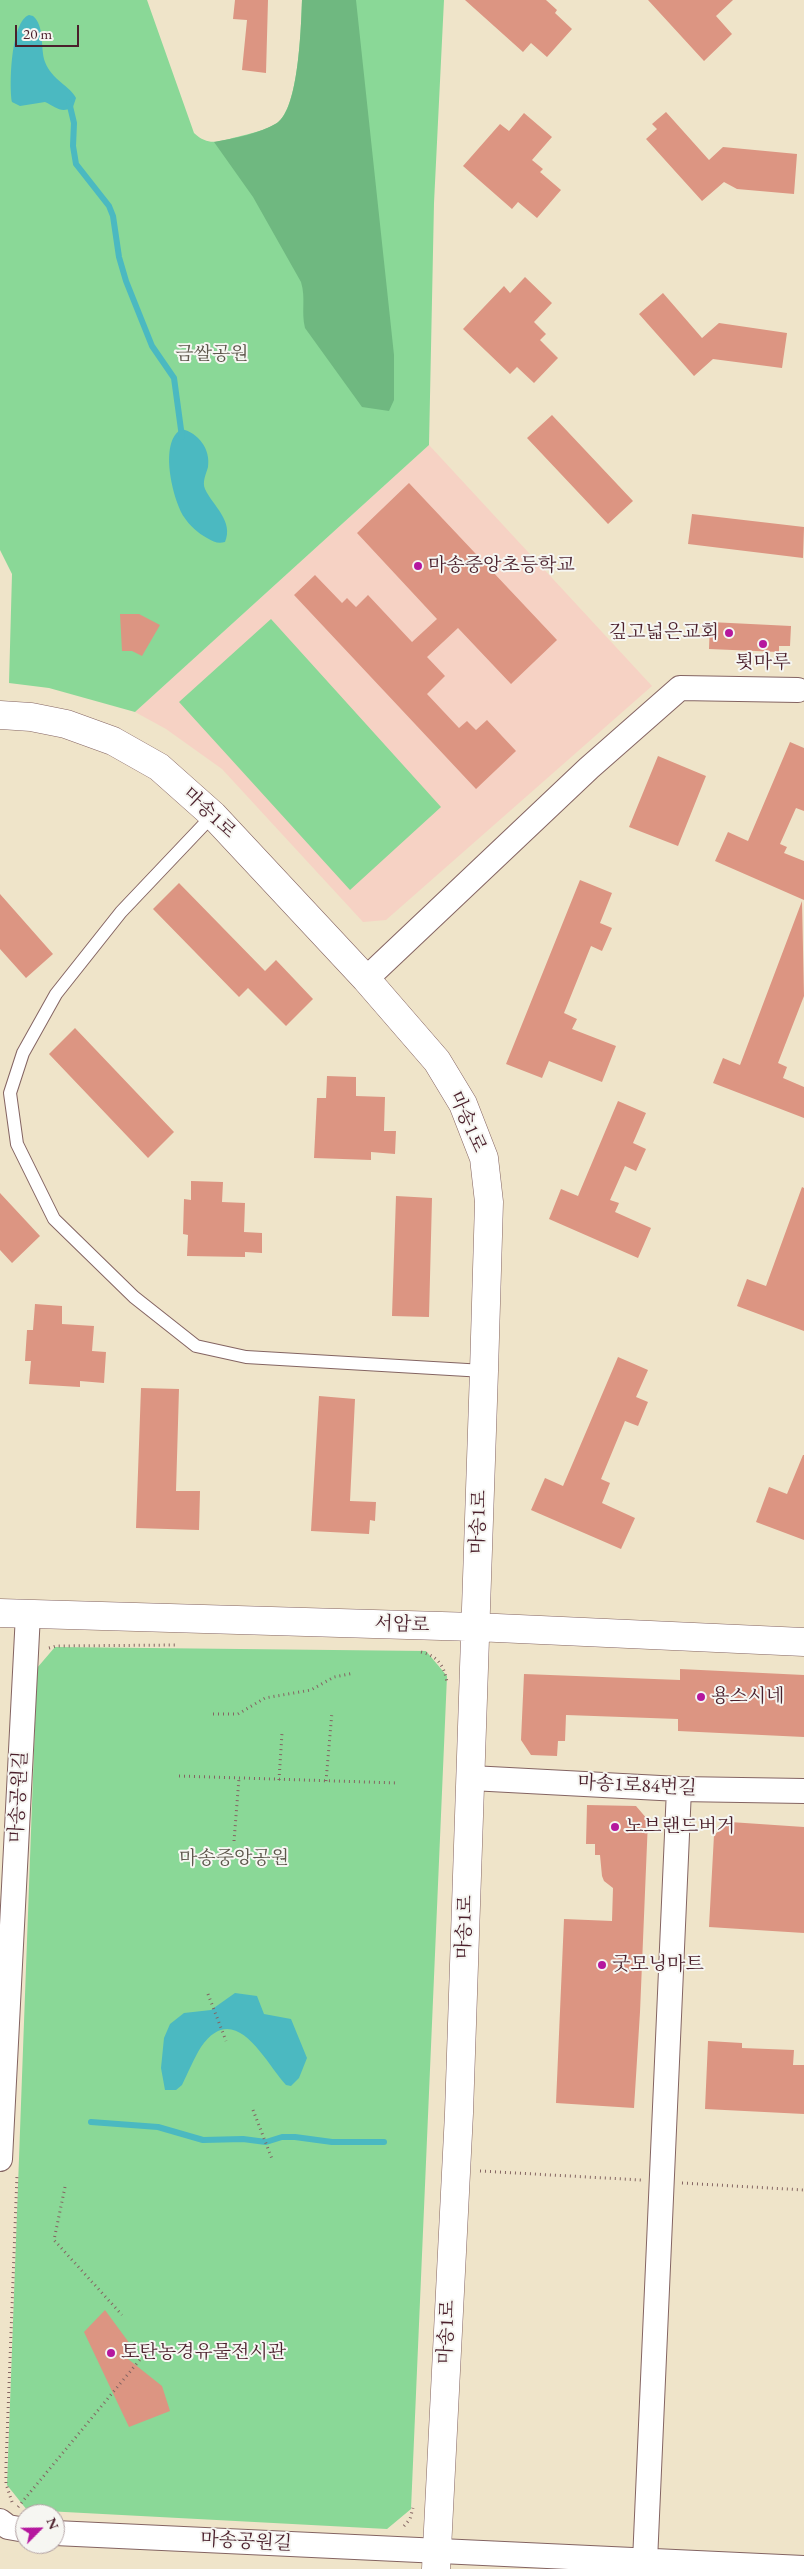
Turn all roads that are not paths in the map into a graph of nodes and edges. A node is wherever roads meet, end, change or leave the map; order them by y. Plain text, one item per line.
1 (798, 690) dead end
2 (0, 716) edge
3 (213, 815) junction
4 (366, 979) junction
5 (484, 1372) junction
6 (0, 1613) edge
7 (28, 1614) junction
8 (475, 1627) junction
9 (804, 1642) edge
10 (470, 1778) junction
11 (679, 1789) junction
12 (804, 1791) edge
13 (9, 1828) edge
14 (2, 2071) edge
15 (0, 2159) edge
16 (9, 2514) edge
17 (15, 2528) edge
18 (65, 2534) edge
19 (436, 2560) edge
20 (645, 2561) junction
21 (804, 2568) edge

1 - 4 street
2 - 3 street, 마송1로
3 - 4 street, 마송1로
3 - 5 lane
4 - 5 street, 마송1로
5 - 8 street, 마송1로
6 - 7 street, 서암로
7 - 8 street, 서암로
7 - 13 street, 마송공원길
8 - 9 street, 서암로
8 - 10 street, 마송1로
10 - 11 street, 마송1로84번길
10 - 19 street, 마송1로
11 - 12 street, 마송1로84번길
11 - 20 street
13 - 14 street, 마송공원길
14 - 15 street, 마송공원길
16 - 17 street
18 - 19 street, 마송공원길
19 - 20 street
20 - 21 street

